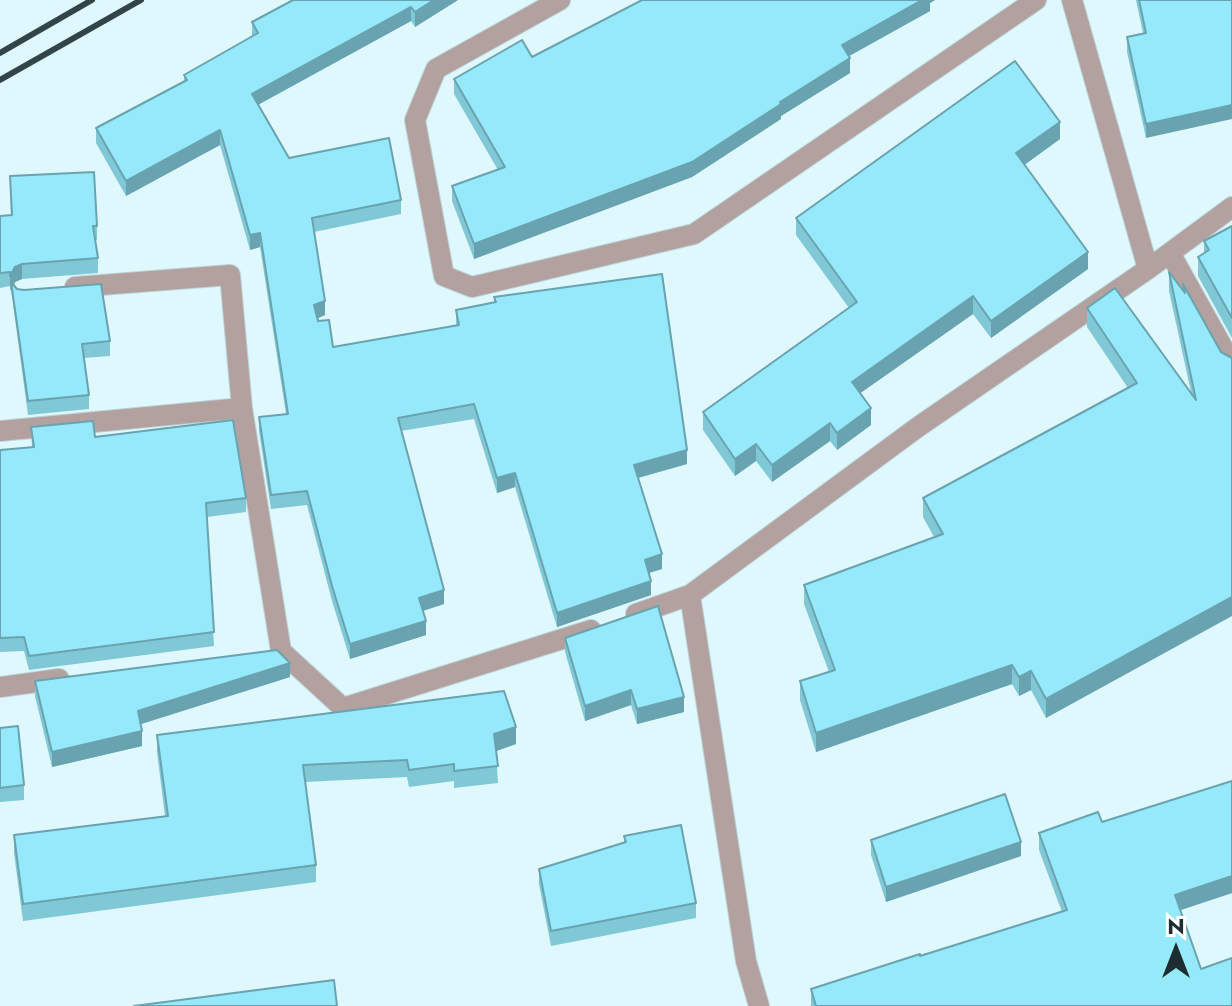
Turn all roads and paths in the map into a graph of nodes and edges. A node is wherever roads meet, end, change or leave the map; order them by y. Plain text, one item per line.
1 (560, 0) edge
2 (1036, 0) edge
3 (1072, 0) edge
4 (1232, 207) edge
5 (1170, 253) junction
6 (1148, 269) junction
7 (55, 289) edge
8 (1232, 364) edge
9 (242, 408) junction
10 (0, 431) edge
11 (690, 595) junction
12 (85, 675) edge
13 (0, 687) edge
14 (759, 1006) edge

1 - 2 street
3 - 6 street
4 - 5 street
5 - 6 street
5 - 8 street
6 - 11 street
7 - 9 street
9 - 10 street
9 - 11 street
11 - 14 street
12 - 13 street

